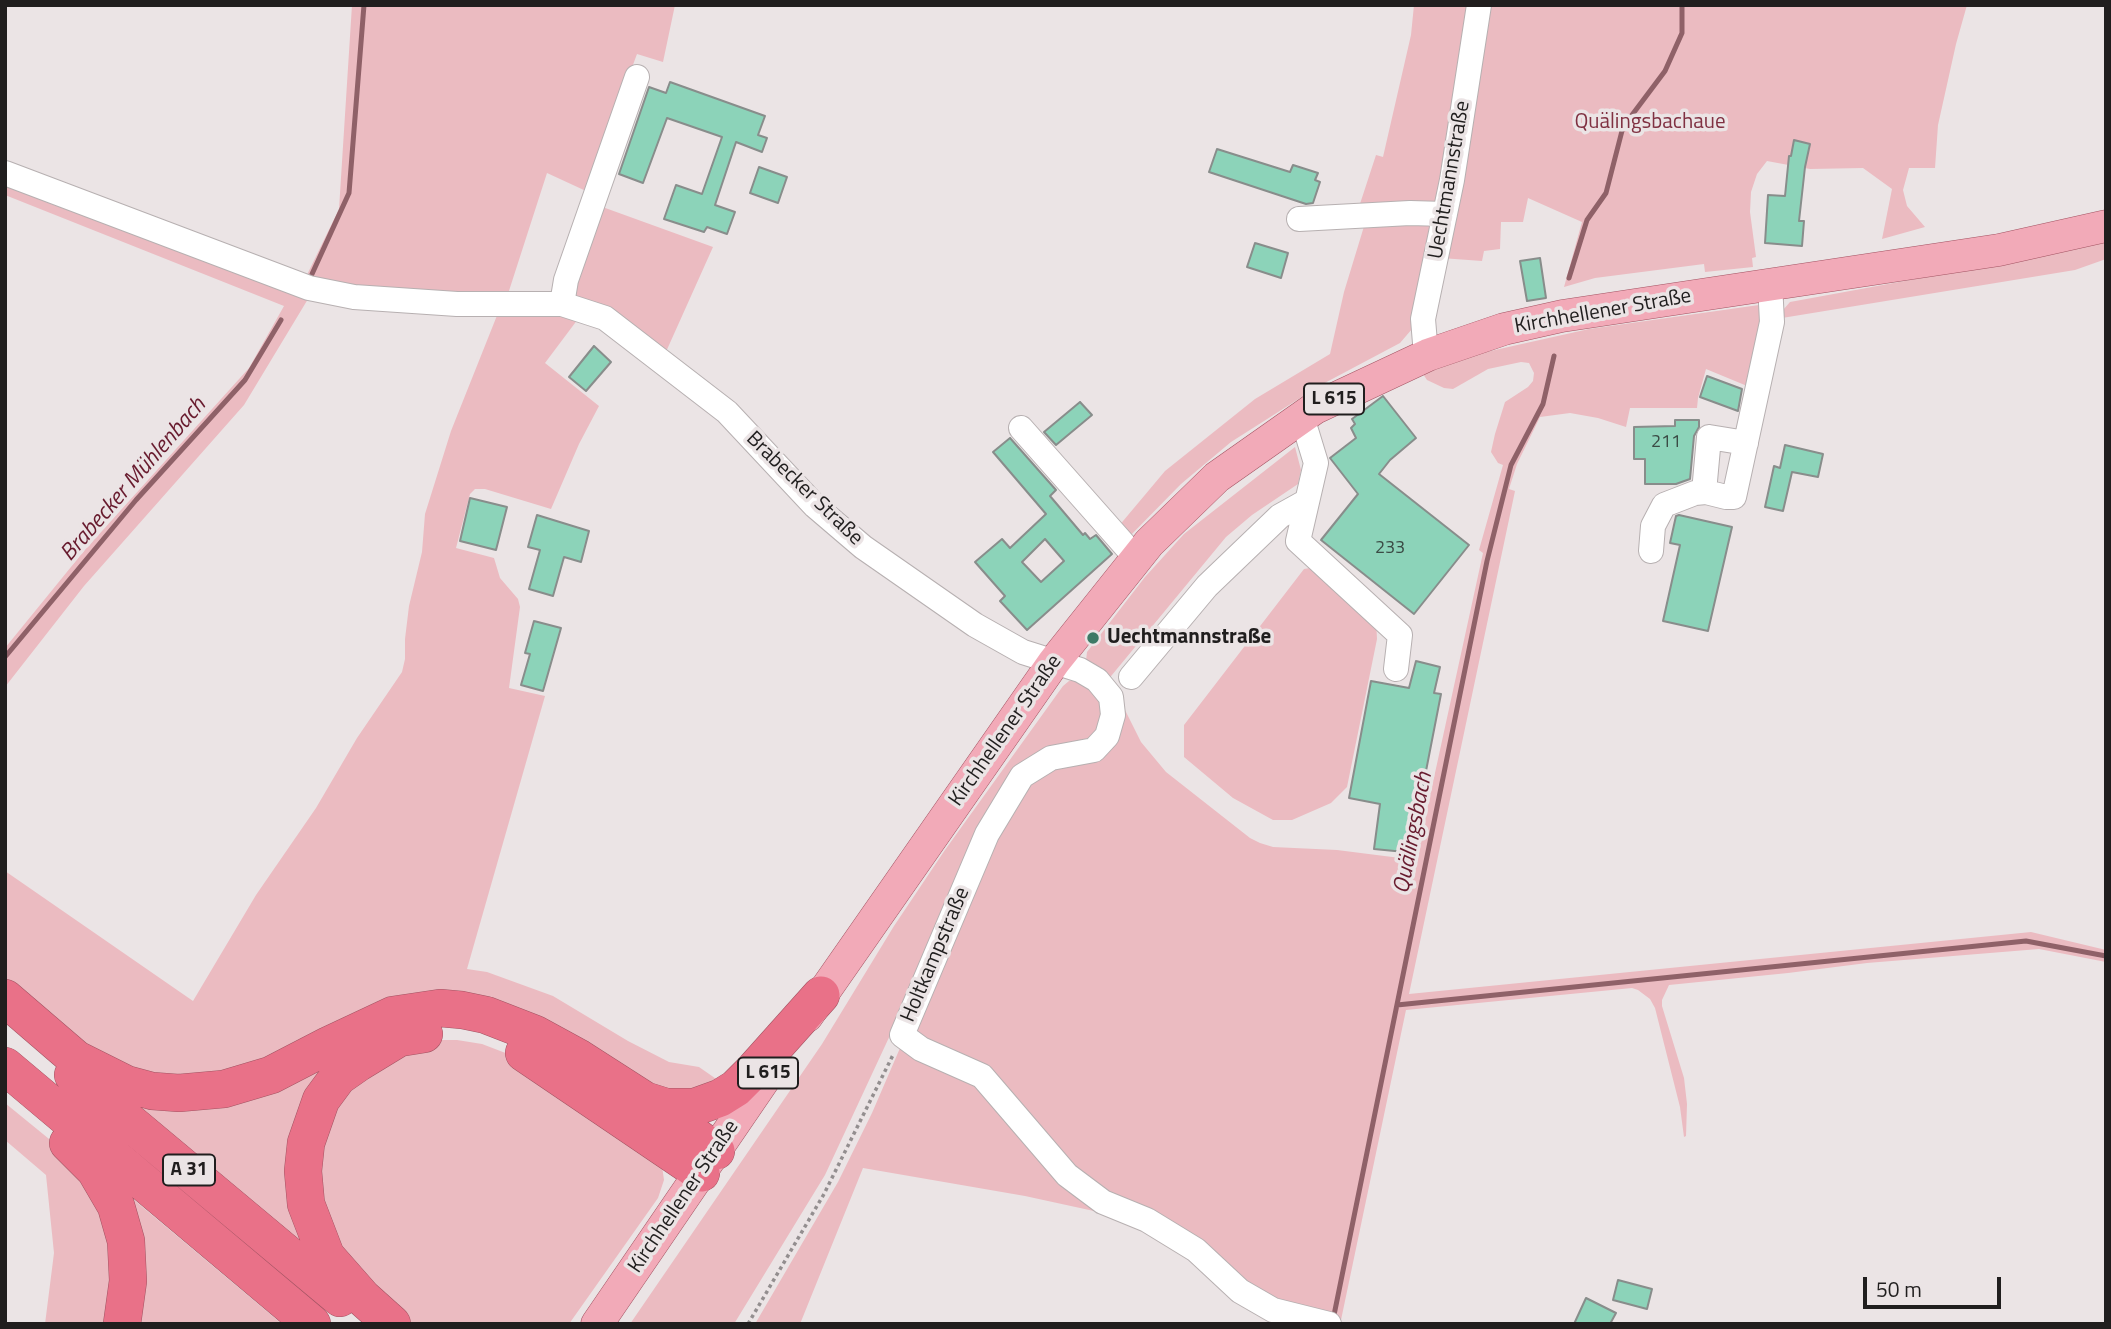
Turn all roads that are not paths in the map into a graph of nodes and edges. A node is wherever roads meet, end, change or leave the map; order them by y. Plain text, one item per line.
1 (1479, 5) edge
2 (637, 77) dead end
3 (5, 173) edge
4 (1445, 214) junction
5 (1299, 219) dead end
6 (2106, 226) edge
7 (1770, 285) junction
8 (562, 304) junction
9 (1428, 355) junction
10 (1302, 417) junction
11 (1021, 428) dead end
12 (1746, 443) junction
13 (1704, 492) junction
14 (1307, 501) junction
15 (1651, 551) dead end
16 (1136, 558) junction
17 (1054, 662) junction
18 (1396, 669) dead end
19 (1131, 677) dead end
20 (821, 995) junction
21 (5, 998) edge
22 (5, 1018) edge
23 (8, 1068) edge
24 (646, 1101) junction
25 (708, 1162) junction
26 (1323, 1322) edge
27 (122, 1324) edge
28 (312, 1324) edge
29 (370, 1324) edge
30 (392, 1324) edge
31 (597, 1324) edge

1 - 4 street, Uechtmannstraße
2 - 8 street
3 - 8 street, Brabecker Straße
4 - 5 street
4 - 9 street, Uechtmannstraße
6 - 7 main road, Kirchhellener Straße / L 615
7 - 9 main road, Kirchhellener Straße / L 615
7 - 12 street
8 - 17 street, Brabecker Straße
9 - 10 main road, Kirchhellener Straße / L 615
10 - 14 street
10 - 16 main road, Kirchhellener Straße / L 615
11 - 16 street
12 - 13 street
12 - 13 street
13 - 15 street
14 - 18 street
14 - 19 street
16 - 17 main road, Kirchhellener Straße / L 615
17 - 20 main road, Kirchhellener Straße / L 615
17 - 26 street, Holtkampstraße
20 - 24 highway
20 - 25 main road, Kirchhellener Straße / L 615
21 - 24 highway
22 - 29 highway, A 31
23 - 27 highway
23 - 28 highway, A 31
24 - 25 highway
25 - 30 highway
25 - 31 main road, Kirchhellener Straße / L 615

